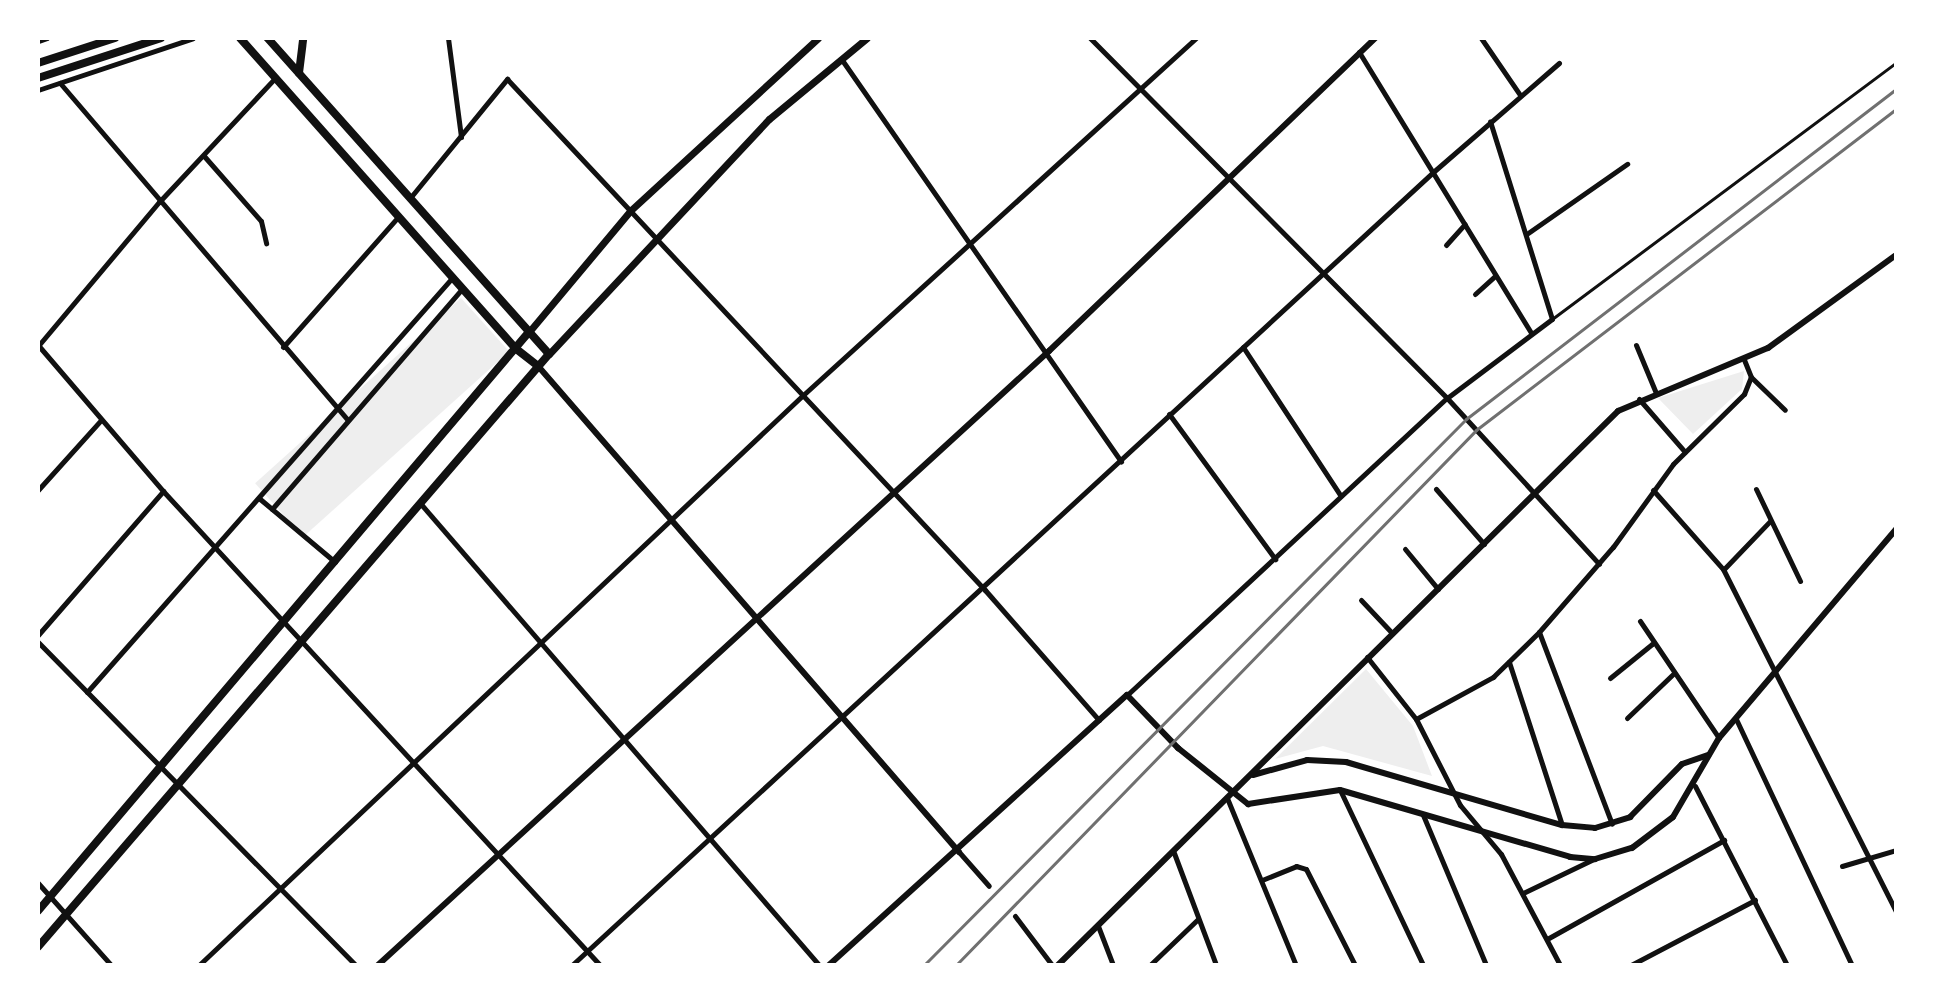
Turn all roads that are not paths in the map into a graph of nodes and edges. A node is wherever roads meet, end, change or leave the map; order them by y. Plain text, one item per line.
1 (47, 38) edge
2 (115, 38) edge
3 (161, 38) edge
4 (193, 38) edge
5 (240, 38) edge
6 (267, 38) edge
7 (303, 38) edge
8 (448, 38) edge
9 (818, 38) edge
10 (867, 38) edge
11 (1090, 38) edge
12 (1196, 38) edge
13 (1375, 38) edge
14 (1481, 38) edge
15 (182, 40) edge
16 (38, 41) edge
17 (1359, 52) junction
18 (842, 60) junction
19 (38, 63) edge
20 (1559, 63) dead end
21 (1896, 63) edge
22 (299, 73) junction
23 (275, 77) junction
24 (38, 78) edge
25 (60, 83) junction
26 (1139, 88) junction
27 (38, 90) edge
28 (1520, 95) junction
29 (1490, 121) junction
30 (461, 138) junction
31 (204, 156) junction
32 (1627, 164) dead end
33 (1432, 173) junction
34 (1227, 177) junction
35 (409, 199) junction
36 (159, 202) junction
37 (631, 210) junction
38 (398, 217) junction
39 (1465, 224) junction
40 (1528, 233) junction
41 (655, 236) junction
42 (266, 243) dead end
43 (969, 243) junction
44 (1446, 245) dead end
45 (1896, 255) edge
46 (1495, 276) junction
47 (453, 277) junction
48 (1323, 277) junction
49 (463, 289) junction
50 (1475, 294) dead end
51 (1552, 319) junction
52 (416, 321) junction
53 (426, 332) junction
54 (528, 333) junction
55 (1531, 333) junction
56 (1636, 345) dead end
57 (38, 346) edge
58 (283, 347) junction
59 (1243, 347) junction
60 (515, 348) junction
61 (1049, 351) junction
62 (549, 354) junction
63 (1744, 360) junction
64 (538, 366) junction
65 (370, 374) junction
66 (1751, 377) junction
67 (380, 384) junction
68 (1656, 393) junction
69 (802, 396) junction
70 (1447, 398) junction
71 (1639, 399) junction
72 (338, 410) junction
73 (1785, 410) dead end
74 (1169, 414) junction
75 (101, 420) junction
76 (348, 420) junction
77 (1685, 452) junction
78 (1121, 461) junction
79 (288, 467) junction
80 (299, 477) junction
81 (1436, 489) dead end
82 (1756, 489) dead end
83 (38, 490) edge
84 (1653, 490) junction
85 (163, 491) junction
86 (894, 494) junction
87 (1534, 495) junction
88 (1342, 496) junction
89 (260, 499) junction
90 (418, 501) junction
91 (272, 509) junction
92 (671, 521) junction
93 (1770, 521) junction
94 (1896, 529) edge
95 (1484, 544) junction
96 (216, 546) junction
97 (1405, 549) dead end
98 (1275, 559) junction
99 (335, 562) junction
100 (1599, 564) junction
101 (1723, 569) junction
102 (1800, 581) dead end
103 (1438, 589) junction
104 (985, 590) junction
105 (1361, 600) dead end
106 (285, 620) junction
107 (755, 620) junction
108 (1640, 621) dead end
109 (1539, 632) junction
110 (1392, 633) junction
111 (38, 635) edge
112 (304, 639) junction
113 (38, 642) edge
114 (540, 644) junction
115 (1652, 644) junction
116 (1367, 657) junction
117 (1509, 662) junction
118 (1772, 671) junction
119 (1673, 674) junction
120 (1610, 678) dead end
121 (87, 692) junction
122 (1127, 695) junction
123 (1627, 718) dead end
124 (840, 719) junction
125 (1416, 719) junction
126 (1736, 719) junction
127 (1099, 720) junction
128 (1719, 738) junction
129 (625, 740) junction
130 (1708, 755) junction
131 (411, 760) junction
132 (159, 765) junction
133 (1250, 776) junction
134 (177, 784) junction
135 (1695, 786) junction
136 (1340, 790) junction
137 (1450, 790) junction
138 (1229, 796) junction
139 (1422, 813) junction
140 (1612, 824) junction
141 (1562, 825) junction
142 (1483, 832) junction
143 (707, 837) junction
144 (1724, 840) junction
145 (1896, 850) edge
146 (959, 852) junction
147 (1174, 853) junction
148 (498, 854) junction
149 (1595, 859) junction
150 (1869, 860) junction
151 (1842, 866) dead end
152 (1262, 880) junction
153 (38, 883) edge
154 (277, 886) junction
155 (989, 886) dead end
156 (1523, 893) junction
157 (50, 897) junction
158 (1755, 900) junction
159 (38, 911) edge
160 (1896, 911) edge
161 (66, 916) junction
162 (1015, 916) dead end
163 (1197, 920) junction
164 (1098, 926) junction
165 (1547, 939) junction
166 (38, 947) edge
167 (586, 951) junction
168 (1111, 964) edge
169 (111, 965) edge
170 (199, 965) edge
171 (355, 965) edge
172 (378, 965) edge
173 (572, 965) edge
174 (600, 965) edge
175 (819, 965) edge
176 (829, 965) edge
177 (1052, 965) edge
178 (1058, 965) edge
179 (1150, 965) edge
180 (1216, 965) edge
181 (1296, 965) edge
182 (1355, 965) edge
183 (1423, 965) edge
184 (1486, 965) edge
185 (1560, 965) edge
186 (1631, 965) edge
187 (1787, 965) edge
188 (1852, 965) edge

1 - 16 street
2 - 19 main road
3 - 24 main road
4 - 15 street
5 - 23 main road
6 - 22 main road
7 - 22 main road
8 - 30 street
9 - 37 main road
10 - 18 main road
11 - 26 street
12 - 26 street
13 - 17 street
14 - 28 street
15 - 25 street
17 - 33 street
17 - 34 street
18 - 41 main road
18 - 43 street
20 - 28 street
21 - 51 lane
22 - 35 main road
23 - 31 street
23 - 38 main road
25 - 27 street
25 - 36 street
26 - 34 street
26 - 43 street
28 - 29 street
29 - 33 street
29 - 40 street
30 - 35 street
30 - 37 street
31 - 36 street
31 - 42 street
32 - 40 street
33 - 39 street
33 - 48 street
34 - 48 street
34 - 61 street
35 - 54 main road
36 - 57 street
36 - 58 street
37 - 41 street
37 - 54 main road
38 - 47 main road
38 - 58 street
39 - 44 street
39 - 46 street
40 - 51 street
41 - 62 main road
41 - 69 street
43 - 61 street
43 - 69 street
45 - 63 street
46 - 50 street
46 - 55 street
47 - 49 main road
47 - 52 street
48 - 59 street
48 - 70 street
49 - 53 street
49 - 60 main road
51 - 55 street
52 - 53 street
52 - 65 street
53 - 67 street
54 - 60 main road
54 - 62 main road
55 - 70 street
56 - 68 street
57 - 75 street
58 - 72 street
59 - 74 street
59 - 88 street
60 - 64 main road
60 - 99 main road
61 - 78 street
61 - 86 street
62 - 64 main road
63 - 66 street
63 - 68 street
64 - 90 main road
64 - 92 street
65 - 67 street
65 - 72 street
66 - 73 street
66 - 77 street
67 - 76 street
68 - 71 street
69 - 86 street
69 - 92 street
70 - 87 street
70 - 88 street
71 - 77 street
71 - 87 street
72 - 76 street
72 - 79 street
74 - 78 street
74 - 98 street
75 - 83 street
75 - 85 street
76 - 80 street
77 - 84 street
78 - 104 street
79 - 80 street
79 - 89 street
80 - 91 street
81 - 95 street
82 - 93 street
84 - 100 street
84 - 101 street
85 - 96 street
85 - 111 street
86 - 104 street
86 - 107 street
87 - 95 street
87 - 100 street
88 - 98 street
89 - 91 street
89 - 96 street
90 - 112 main road
90 - 114 street
91 - 99 street
92 - 107 street
92 - 114 street
93 - 101 street
93 - 102 street
94 - 118 street
95 - 103 street
96 - 106 street
96 - 121 street
97 - 103 street
98 - 122 street
99 - 106 main road
100 - 109 street
101 - 118 street
103 - 110 street
104 - 124 street
104 - 127 street
105 - 110 street
106 - 112 street
106 - 132 main road
107 - 124 street
107 - 129 street
108 - 115 street
109 - 117 street
109 - 140 street
110 - 116 street
112 - 131 street
112 - 134 main road
113 - 121 street
114 - 129 street
114 - 131 street
115 - 119 street
115 - 120 street
116 - 125 street
116 - 133 street
117 - 125 street
117 - 141 street
118 - 126 street
118 - 150 street
119 - 123 street
119 - 128 street
121 - 132 street
122 - 127 street
122 - 138 street
124 - 143 street
124 - 146 street
125 - 137 street
126 - 128 street
126 - 188 street
127 - 146 street
128 - 130 street
129 - 143 street
129 - 148 street
130 - 135 street
130 - 140 street
131 - 148 street
131 - 154 street
132 - 134 street
132 - 157 main road
133 - 137 street
133 - 138 street
134 - 154 street
134 - 161 main road
135 - 144 street
135 - 149 street
136 - 138 street
136 - 139 street
136 - 183 street
137 - 141 street
137 - 142 street
138 - 147 street
138 - 152 street
139 - 142 street
139 - 184 street
140 - 141 street
142 - 149 street
142 - 156 street
143 - 167 street
143 - 175 street
144 - 158 street
144 - 165 street
145 - 150 street
146 - 155 street
146 - 176 street
147 - 163 street
147 - 164 street
148 - 167 street
148 - 172 street
149 - 156 street
150 - 151 street
150 - 160 street
152 - 181 street
152 - 182 street
153 - 157 street
154 - 170 street
154 - 171 street
156 - 165 street
157 - 159 main road
157 - 161 street
158 - 186 street
158 - 187 street
161 - 166 main road
161 - 169 street
162 - 177 street
163 - 179 street
163 - 180 street
164 - 168 street
164 - 178 street
165 - 185 street
167 - 173 street
167 - 174 street

